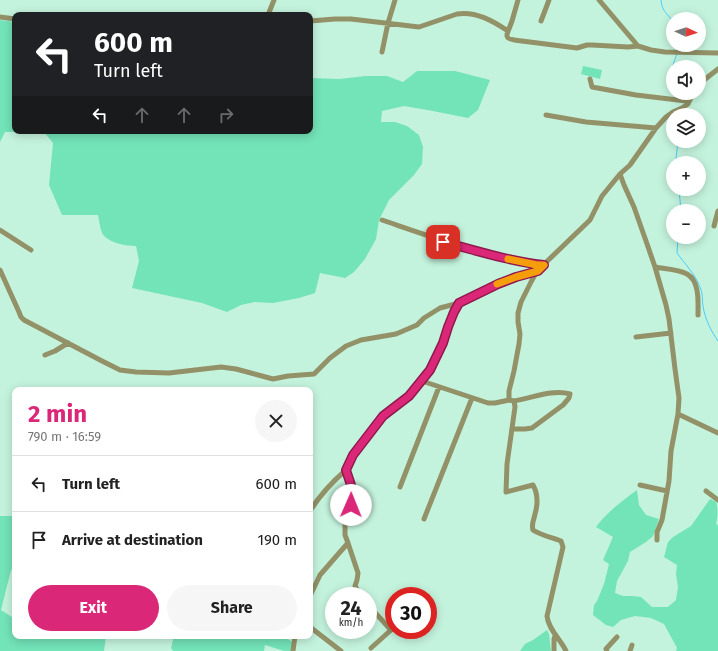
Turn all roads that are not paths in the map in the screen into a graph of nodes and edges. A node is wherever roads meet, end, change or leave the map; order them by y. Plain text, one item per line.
1 (274, 0) edge
2 (395, 0) edge
3 (518, 0) edge
4 (549, 0) edge
5 (599, 0) edge
6 (269, 12) edge
7 (0, 17) edge
8 (12, 19) edge
9 (313, 21) edge
10 (541, 21) dead end
11 (388, 23) junction
12 (508, 30) junction
13 (638, 46) junction
14 (382, 52) dead end
15 (718, 53) edge
16 (718, 69) edge
17 (706, 78) edge
18 (590, 79) dead end
19 (666, 99) edge
20 (688, 100) edge
21 (546, 115) dead end
22 (656, 128) junction
23 (620, 174) junction
24 (718, 211) edge
25 (382, 220) dead end
26 (714, 226) dead end
27 (0, 230) edge
28 (31, 250) dead end
29 (544, 265) junction
30 (655, 267) junction
31 (0, 270) edge
32 (538, 271) junction
33 (459, 303) junction
34 (698, 315) dead end
35 (670, 332) junction
36 (636, 337) dead end
37 (68, 343) junction
38 (45, 355) dead end
39 (422, 381) junction
40 (439, 387) junction
41 (472, 398) junction
42 (512, 400) junction
43 (678, 414) junction
44 (512, 429) junction
45 (718, 433) edge
46 (346, 470) junction
47 (640, 486) dead end
48 (400, 487) dead end
49 (667, 490) junction
50 (706, 491) dead end
51 (718, 500) edge
52 (313, 506) edge
53 (424, 519) dead end
54 (657, 540) dead end
55 (348, 543) junction
56 (356, 587) edge
57 (313, 590) edge
58 (377, 615) edge
59 (313, 629) edge
60 (555, 636) junction
61 (617, 637) dead end
62 (295, 639) edge
63 (632, 645) dead end
64 (371, 648) dead end
65 (566, 650) edge
66 (293, 651) edge
67 (341, 651) edge
68 (554, 651) edge
69 (607, 651) edge
70 (630, 651) edge

1 - 6 street
2 - 11 street
3 - 12 street
4 - 10 street
5 - 13 street
7 - 8 street
9 - 11 street
11 - 12 street
11 - 14 street
12 - 13 street
13 - 15 street
16 - 17 street
18 - 19 street
20 - 22 street
21 - 22 street
22 - 23 street
23 - 29 street
23 - 30 street
24 - 26 street
25 - 29 street
27 - 28 street
29 - 32 street
30 - 34 street
30 - 35 street
31 - 37 street
32 - 33 street
32 - 42 street
33 - 37 street
33 - 39 street
35 - 36 street
35 - 43 street
37 - 38 street
39 - 40 street
39 - 46 street
40 - 41 street
40 - 48 street
41 - 42 street
41 - 53 street
42 - 44 street
42 - 44 street
43 - 45 street
43 - 49 street
44 - 60 street
46 - 52 street
46 - 55 street
47 - 49 street
49 - 54 street
50 - 51 street
55 - 56 street
55 - 57 street
58 - 64 street
59 - 67 street
60 - 65 street
60 - 68 street
61 - 69 street
62 - 66 street
63 - 70 street

